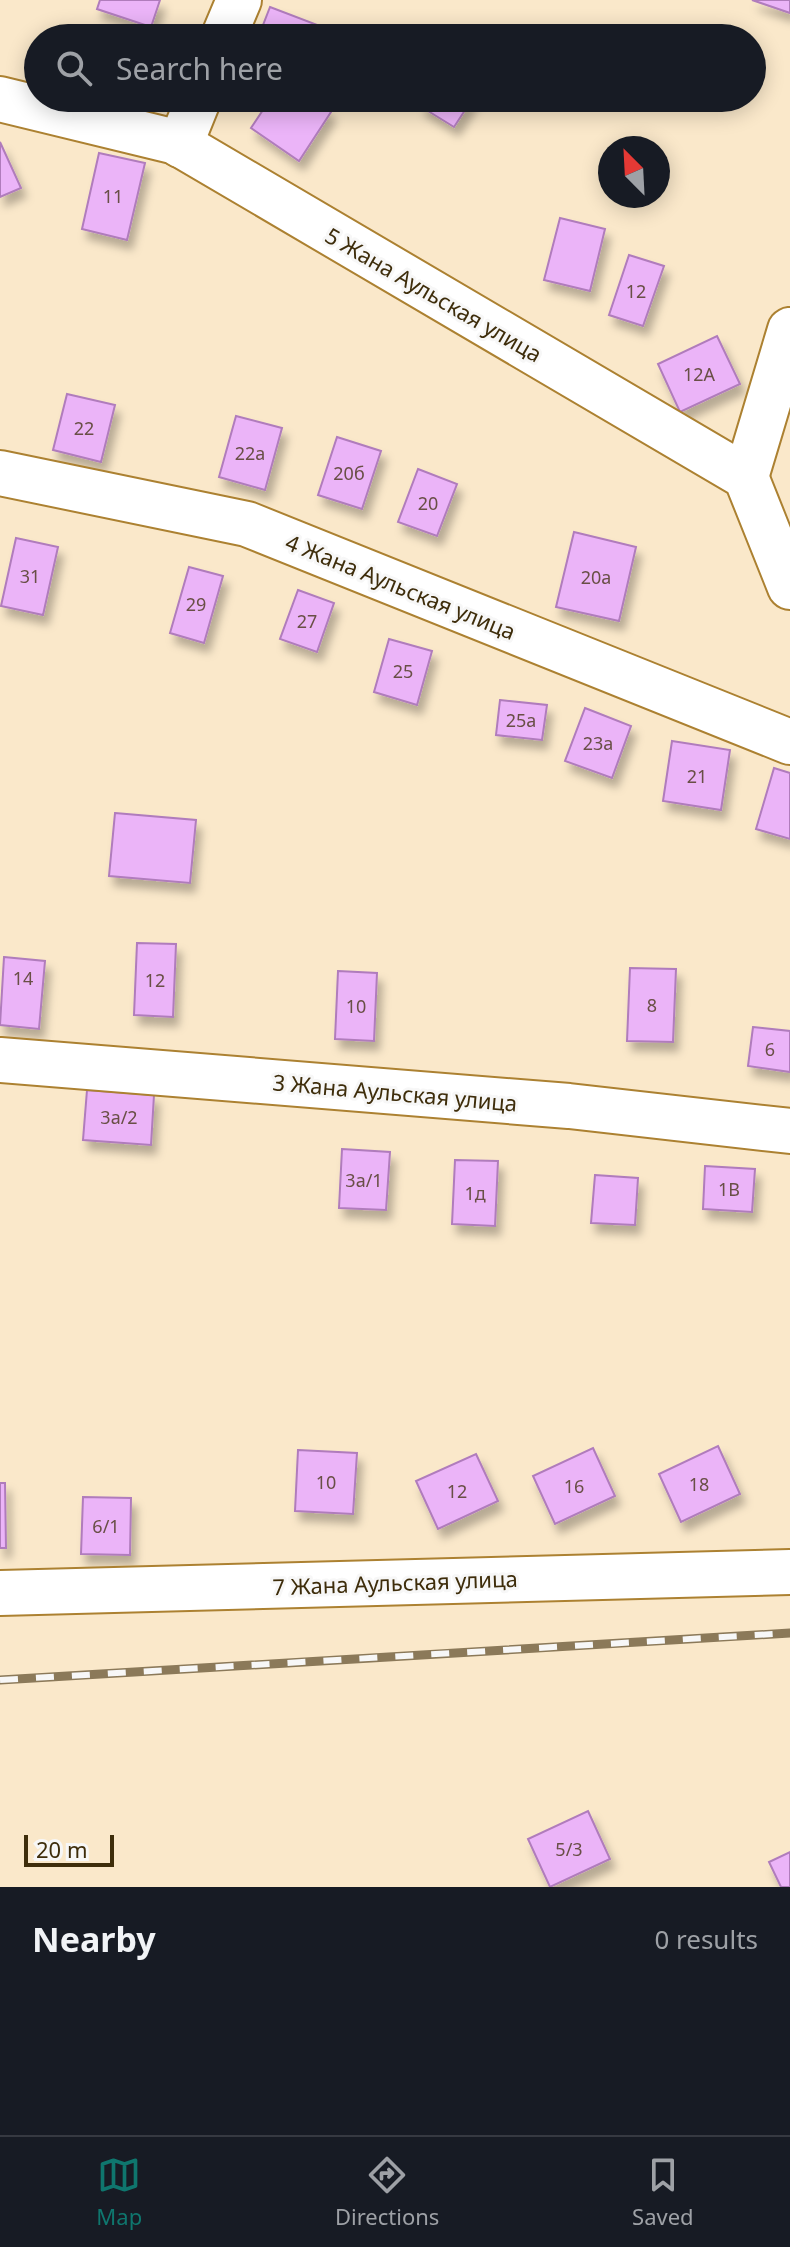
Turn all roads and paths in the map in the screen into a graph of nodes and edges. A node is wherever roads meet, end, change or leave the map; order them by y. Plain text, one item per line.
1 (239, 0) edge
2 (229, 24) edge
3 (0, 99) edge
4 (24, 105) edge
5 (51, 112) edge
6 (193, 112) edge
7 (180, 145) junction
8 (790, 330) edge
9 (0, 473) edge
10 (746, 477) junction
11 (781, 543) edge
12 (790, 587) edge
13 (790, 742) edge
14 (0, 1060) edge
15 (790, 1131) edge
16 (790, 1572) edge
17 (0, 1593) edge

1 - 2 street
3 - 4 street, 5 Жана Аульская улица
5 - 7 street, 5 Жана Аульская улица
6 - 7 street
7 - 10 street, 5 Жана Аульская улица
8 - 10 street
9 - 13 street, 4 Жана Аульская улица
10 - 11 street
11 - 12 street
14 - 15 street, 3 Жана Аульская улица
16 - 17 street, 7 Жана Аульская улица

